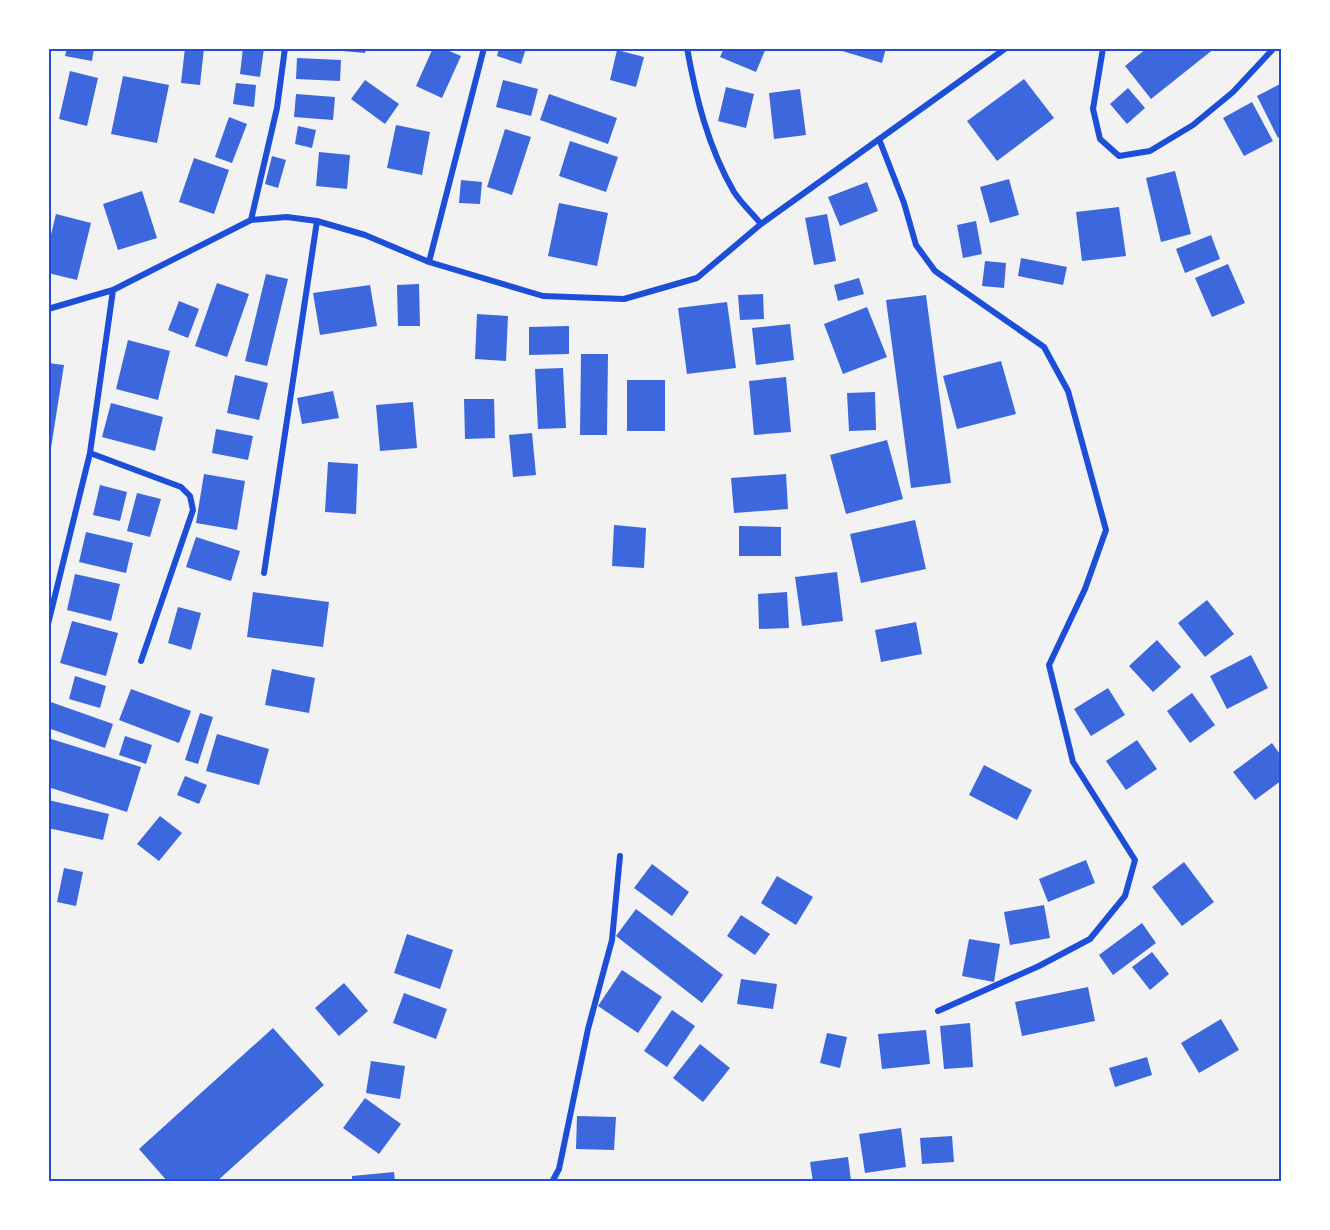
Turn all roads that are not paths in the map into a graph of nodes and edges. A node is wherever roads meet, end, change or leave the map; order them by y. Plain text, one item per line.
1 (285, 48) edge
2 (484, 48) edge
3 (687, 48) edge
4 (1006, 48) edge
5 (1103, 48) edge
6 (1274, 48) edge
7 (879, 139) junction
8 (250, 220) junction
9 (317, 221) junction
10 (760, 224) junction
11 (429, 262) junction
12 (113, 290) junction
13 (48, 309) edge
14 (90, 453) junction
15 (264, 573) dead end
16 (48, 624) edge
17 (141, 661) dead end
18 (620, 856) dead end
19 (939, 1011) dead end
20 (552, 1182) edge

1 - 8 street
2 - 11 street
3 - 10 street
4 - 7 street
5 - 6 street
7 - 10 street
7 - 19 street
8 - 9 street
8 - 12 street
9 - 11 street
9 - 15 street
10 - 11 street
12 - 13 street
12 - 14 street
14 - 16 street
14 - 17 street
18 - 20 street

